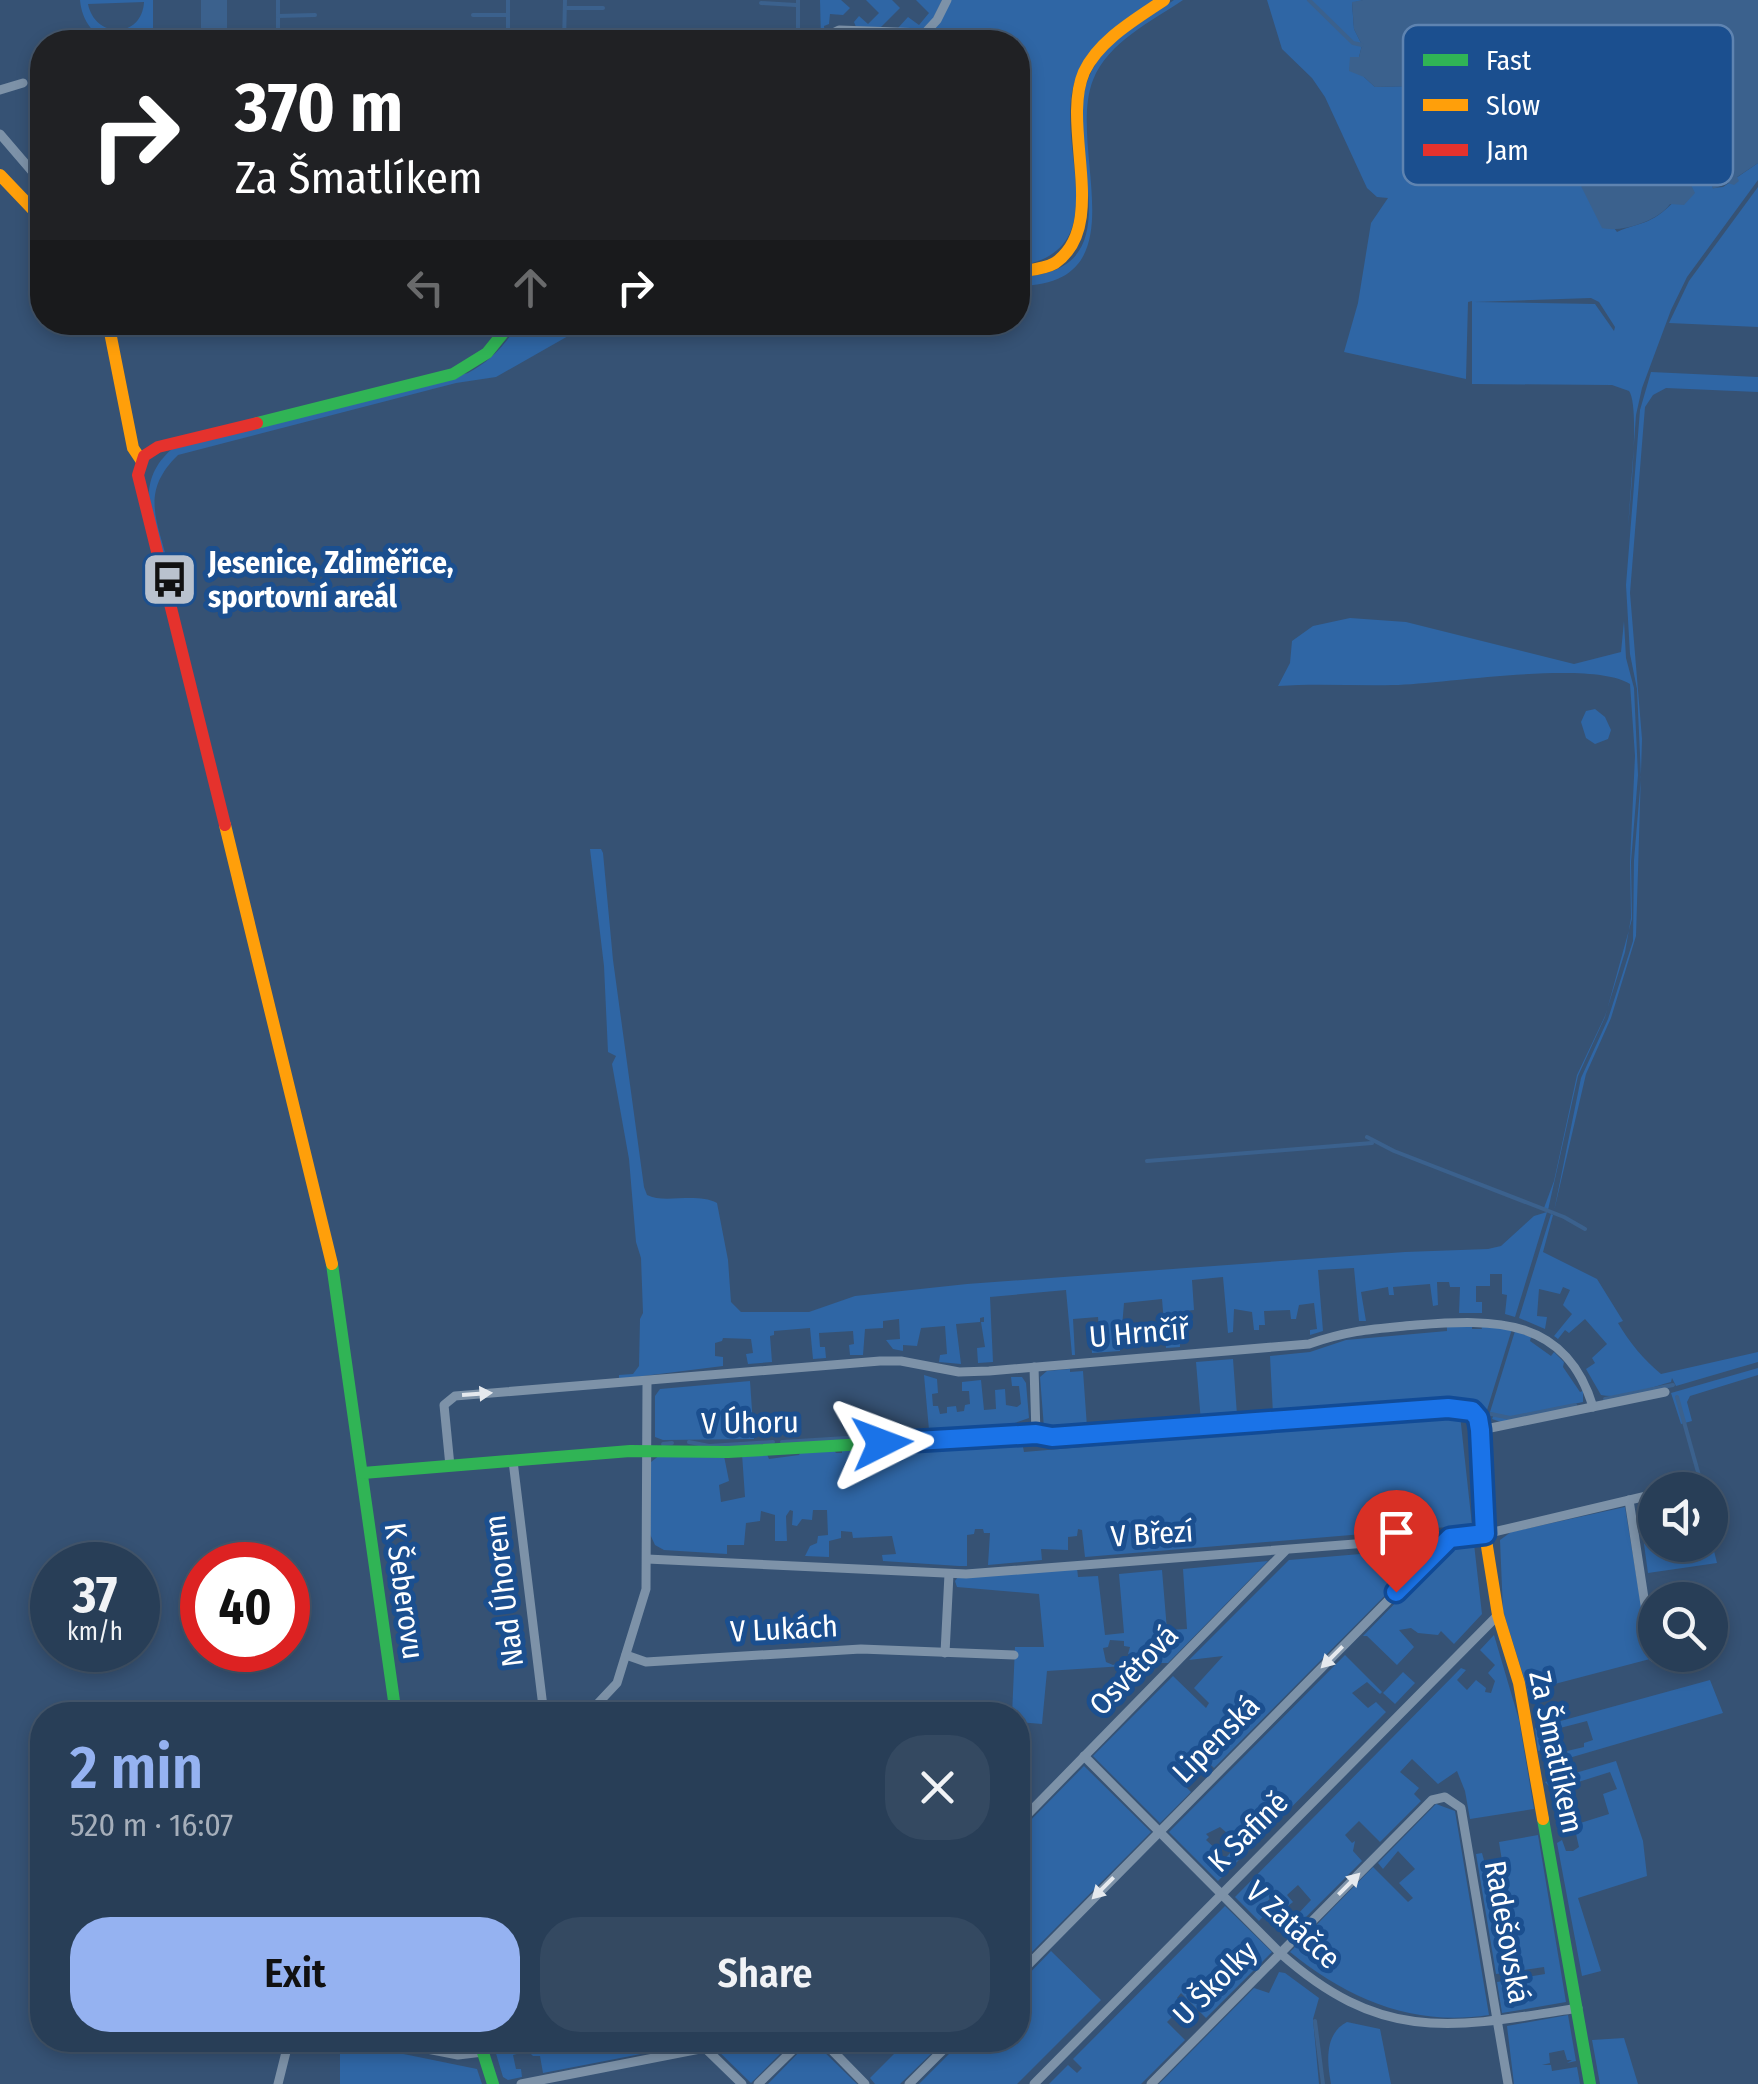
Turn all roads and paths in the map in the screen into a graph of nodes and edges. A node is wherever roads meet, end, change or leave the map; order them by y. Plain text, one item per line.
1 (947, 0) edge
2 (1164, 0) edge
3 (927, 30) edge
4 (23, 83) dead end
5 (0, 90) edge
6 (0, 134) edge
7 (30, 170) edge
8 (0, 174) edge
9 (30, 207) edge
10 (1030, 270) edge
11 (111, 335) edge
12 (504, 335) edge
13 (141, 460) junction
14 (1034, 1367) junction
15 (647, 1382) junction
16 (1665, 1392) dead end
17 (1593, 1407) junction
18 (1480, 1430) junction
19 (1036, 1434) junction
20 (646, 1452) junction
21 (513, 1460) junction
22 (450, 1466) junction
23 (362, 1473) junction
24 (1638, 1498) edge
25 (1629, 1500) junction
26 (1485, 1534) junction
27 (1450, 1538) junction
28 (1286, 1551) junction
29 (646, 1559) junction
30 (949, 1574) junction
31 (1642, 1582) edge
32 (1498, 1615) junction
33 (945, 1653) junction
34 (626, 1655) junction
35 (1014, 1656) dead end
36 (394, 1702) edge
37 (542, 1702) edge
38 (600, 1702) edge
39 (1084, 1756) junction
40 (1445, 1797) joint
41 (1030, 1812) edge
42 (1158, 1833) junction
43 (1222, 1894) junction
44 (1280, 1953) junction
45 (1030, 1963) edge
46 (1578, 2008) junction
47 (1497, 2021) junction
48 (287, 2052) edge
49 (483, 2052) edge
50 (685, 2052) edge
51 (709, 2052) edge
52 (791, 2052) edge
53 (834, 2052) edge
54 (941, 2052) edge
55 (278, 2084) edge
56 (493, 2084) edge
57 (521, 2084) edge
58 (742, 2084) edge
59 (758, 2084) edge
60 (866, 2084) edge
61 (909, 2084) edge
62 (1034, 2084) edge
63 (1151, 2084) edge
64 (1508, 2084) edge
65 (1590, 2084) edge

1 - 3 street
2 - 10 street
4 - 5 street
6 - 7 street
8 - 9 street
11 - 13 street, K Šeberovu
12 - 13 street
13 - 23 street, K Šeberovu
14 - 15 street, U Hrnčíř
14 - 17 street, U Hrnčíř
14 - 19 street
15 - 20 street
22 -> 15 street, U Hrnčíř
16 - 17 street
17 - 18 street
18 - 19 street, V Úhoru
18 - 26 street, Za Šmatlíkem
19 - 20 street, V Úhoru
20 - 21 street, V Úhoru
20 - 29 street
21 - 22 street, V Úhoru
21 - 37 street, Nad Úhorem
22 - 23 street, V Úhoru
23 - 36 street, K Šeberovu
24 - 25 street, V Březí
25 - 26 street, V Březí
25 - 31 street
26 - 27 street, V Březí
26 - 32 street, Za Šmatlíkem
27 - 28 street, V Březí
27 -> 42 street, Lipenská
28 - 30 street, V Březí
28 - 39 street, Osvětová
29 - 30 street, V Březí
29 - 34 street
30 - 33 street
32 - 43 street, K Safině
32 - 46 street, Za Šmatlíkem
33 - 34 street, V Lukách
33 - 35 street, V Lukách
34 - 38 street
39 - 41 street, Osvětová
39 - 42 street, V Zatáčce
44 -> 40 street, U Školky
40 - 47 street, Radešovská
42 - 43 street, V Zatáčce
42 -> 45 street, Lipenská
43 - 44 street, V Zatáčce
43 - 62 street, K Safině
44 - 47 street, V Zatáčce
44 - 63 street, U Školky
46 - 47 street, V Zatáčce
46 - 65 street, Za Šmatlíkem
47 - 64 street, Radešovská
48 - 55 street
49 - 56 street
50 - 57 street
51 - 58 street
52 - 59 street
53 - 60 street
54 - 61 street

